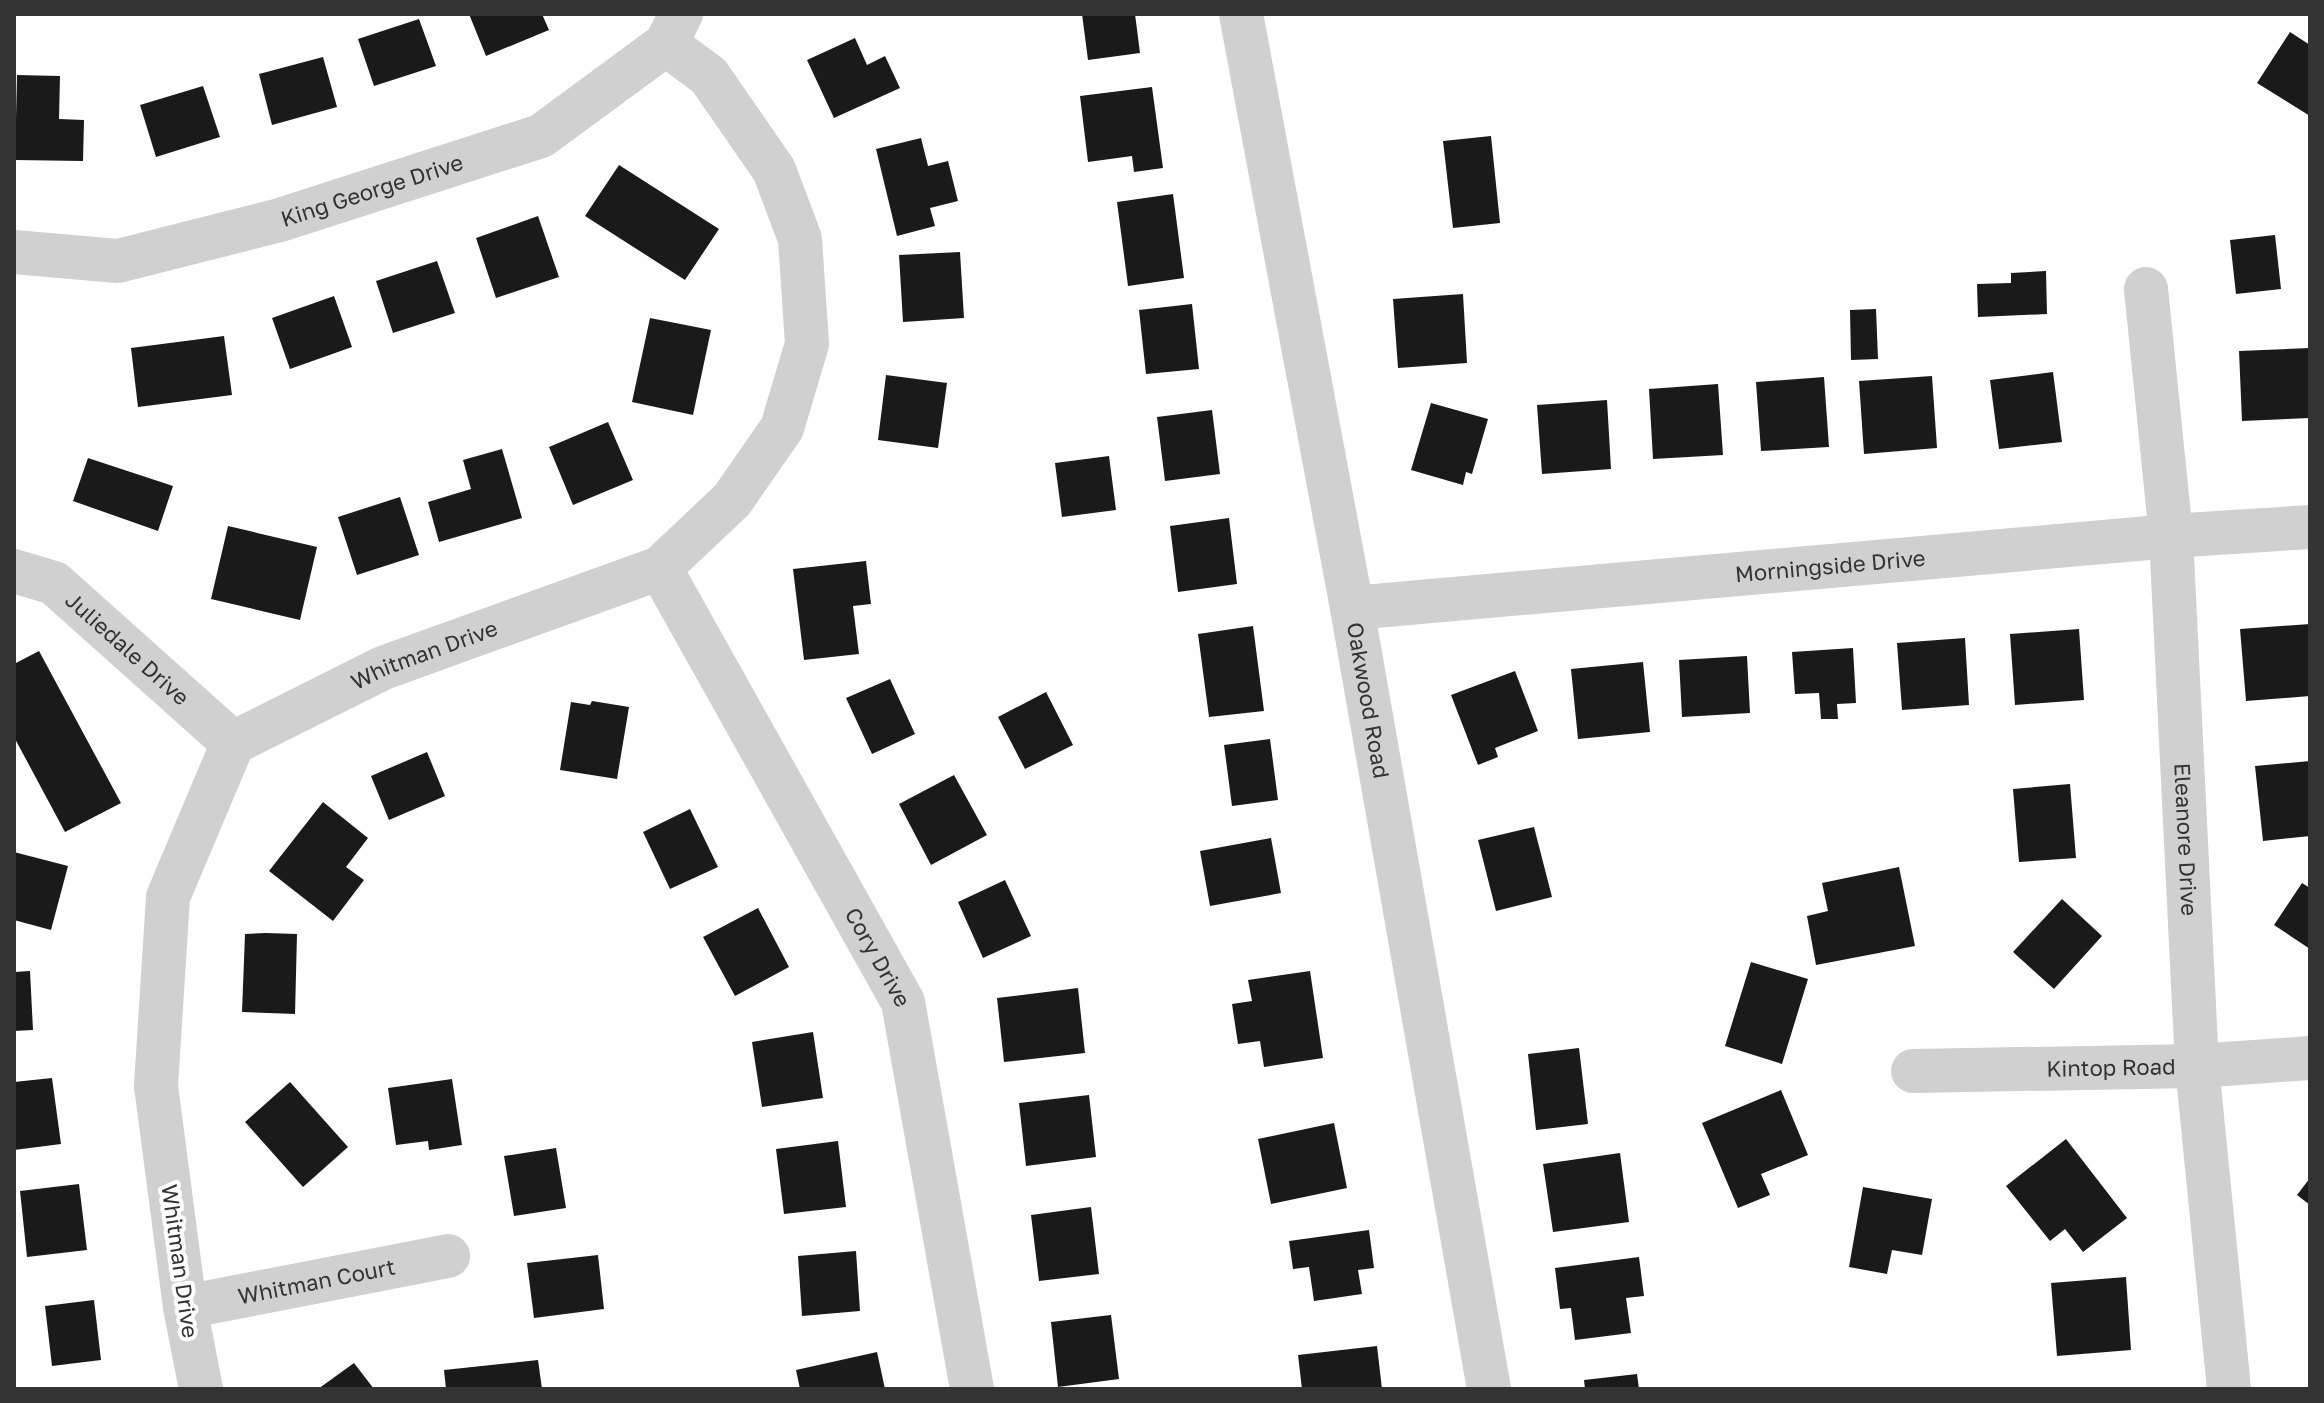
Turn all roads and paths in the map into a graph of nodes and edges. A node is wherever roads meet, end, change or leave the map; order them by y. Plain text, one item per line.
1 (1241, 14) edge
2 (674, 29) edge
3 (14, 252) edge
4 (2146, 289) dead end
5 (2310, 527) edge
6 (2171, 536) junction
7 (660, 568) junction
8 (14, 571) edge
9 (1352, 608) junction
10 (233, 743) junction
11 (2310, 1058) edge
12 (2197, 1066) junction
13 (1913, 1071) dead end
14 (448, 1256) dead end
15 (185, 1307) junction
16 (201, 1389) edge
17 (972, 1389) edge
18 (1489, 1389) edge
19 (2229, 1389) edge

1 - 9 street, Oakwood Road
2 - 3 street, King George Drive
2 - 7 street, Whitman Drive
4 - 6 street, Eleanore Drive
5 - 6 street, Morningside Drive
6 - 9 street, Morningside Drive
6 - 12 street, Eleanore Drive
7 - 10 street, Whitman Drive
7 - 17 street, Cory Drive
8 - 10 street, Juliedale Drive
9 - 18 street, Oakwood Road
10 - 15 street, Whitman Drive
11 - 12 street, Kintop Road
12 - 13 street, Kintop Road
12 - 19 street, Eleanore Drive
14 - 15 street, Whitman Court
15 - 16 street, Whitman Drive

